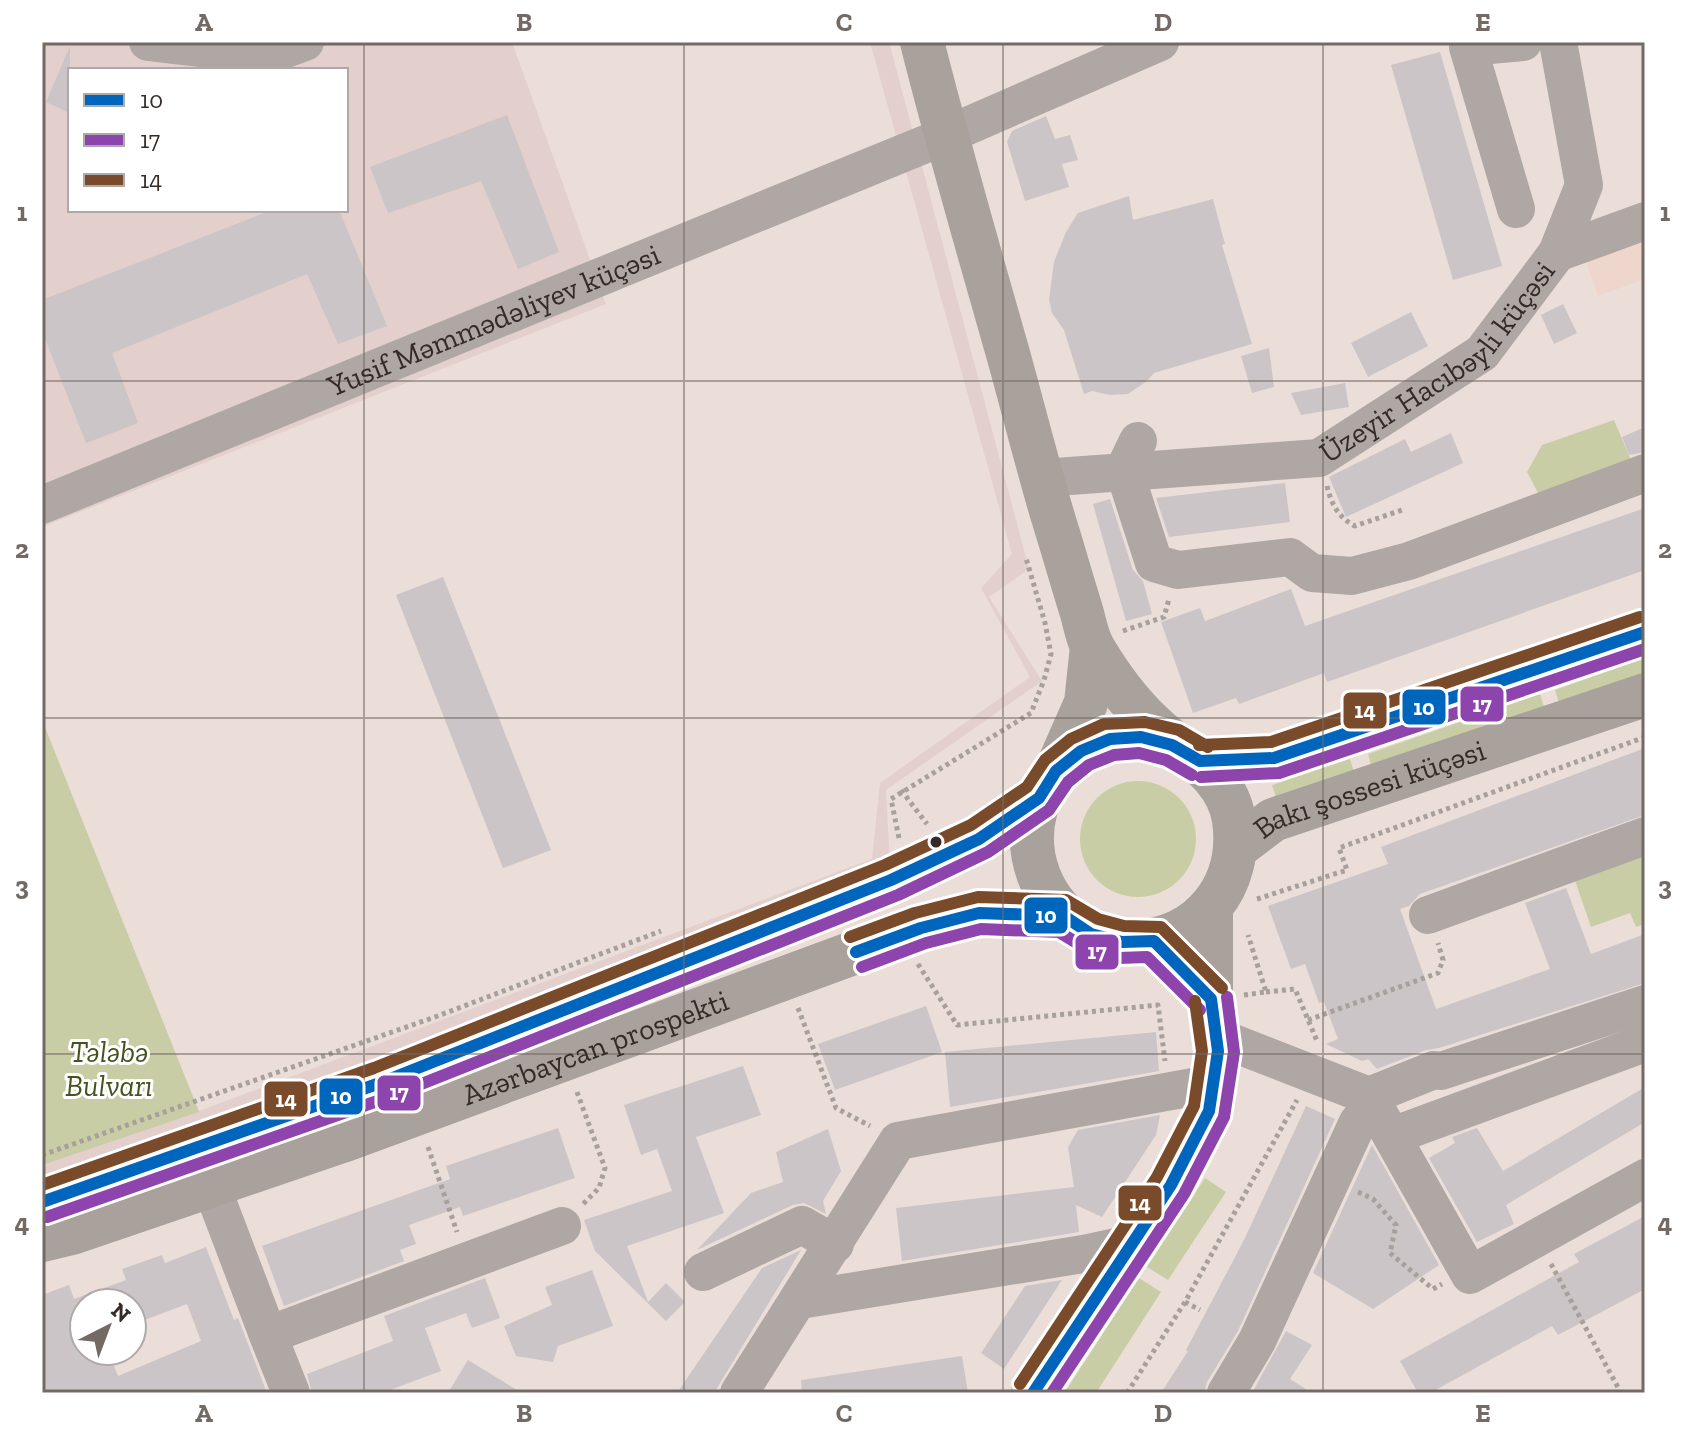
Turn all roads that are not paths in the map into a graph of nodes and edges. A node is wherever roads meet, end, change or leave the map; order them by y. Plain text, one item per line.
1 (148, 42) edge
2 (305, 42) edge
3 (922, 42) edge
4 (1160, 42) edge
5 (1523, 42) edge
6 (1558, 42) edge
7 (1116, 51) edge
8 (946, 134) junction
9 (1516, 209) dead end
10 (1645, 221) edge
11 (1557, 253) junction
12 (1131, 456) junction
13 (1645, 473) edge
14 (1042, 478) junction
15 (42, 505) edge
16 (1645, 632) edge
17 (1088, 644) junction
18 (1645, 695) edge
19 (1200, 761) junction
20 (1048, 784) junction
21 (1645, 836) edge
22 (1236, 848) junction
23 (1231, 905) junction
24 (1428, 915) road end
25 (1064, 916) junction
26 (1154, 941) junction
27 (1645, 1004) edge
28 (1222, 1010) junction
29 (1645, 1043) edge
30 (1215, 1083) junction
31 (326, 1100) junction
32 (1378, 1112) junction
33 (342, 1141) junction
34 (1645, 1178) edge
35 (211, 1185) junction
36 (42, 1202) edge
37 (562, 1226) road end
38 (42, 1240) edge
39 (835, 1244) junction
40 (1130, 1244) junction
41 (703, 1272) dead end
42 (800, 1300) junction
43 (268, 1335) junction
44 (291, 1393) edge
45 (739, 1393) edge
46 (1033, 1393) edge
47 (1226, 1393) edge

1 - 2 street
3 - 8 main road
4 - 7 street, Yusif Məmmədəliyev küçəsi
5 - 9 street
6 - 11 street, Üzeyir Hacıbəyli küçəsi
7 - 8 street, Yusif Məmmədəliyev küçəsi
8 - 14 main road
8 - 15 street, Yusif Məmmədəliyev küçəsi
10 - 11 street
11 - 12 street, Üzeyir Hacıbəyli küçəsi
12 - 13 street
12 - 14 street, Üzeyir Hacıbəyli küçəsi
14 - 17 main road
16 - 19 main road, Bakı şossesi küçəsi
17 - 19 main road
17 - 20 main road
18 - 22 main road, Bakı şossesi küçəsi
19 - 20 main road
19 - 22 main road
20 - 25 main road
20 - 31 main road, Azərbaycan prospekti
21 - 24 street
22 - 23 main road
23 - 26 main road
23 - 28 main road
25 - 26 main road
25 - 33 main road, Azərbaycan prospekti
26 - 28 main road
27 - 32 street
28 - 30 main road
28 - 32 street
29 - 32 street
30 - 39 street
30 - 40 main road
31 - 33 main road
31 - 36 main road, Azərbaycan prospekti
32 - 34 street
32 - 47 street
33 - 35 main road, Azərbaycan prospekti
35 - 38 main road, Azərbaycan prospekti
35 - 43 street
37 - 43 street
39 - 41 street
39 - 42 street
40 - 42 street
40 - 46 main road
42 - 45 street
43 - 44 street

